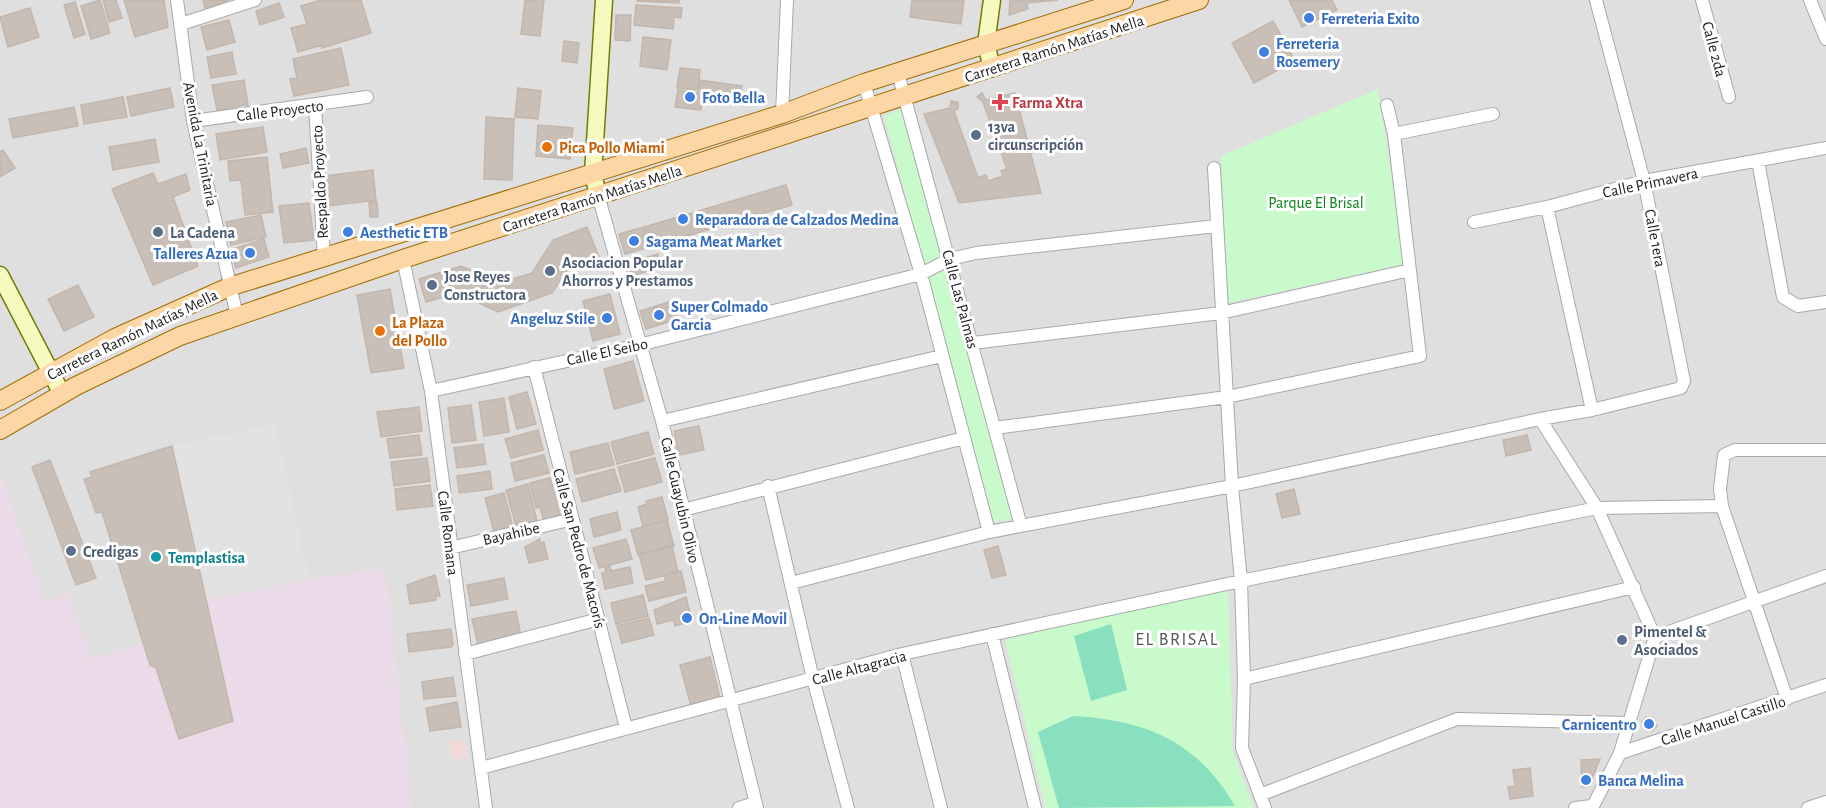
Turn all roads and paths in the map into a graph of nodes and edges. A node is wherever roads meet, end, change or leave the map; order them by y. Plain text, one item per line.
1 (177, 0) edge
2 (255, 0) edge
3 (604, 0) edge
4 (787, 0) edge
5 (992, 0) edge
6 (1124, 0) edge
7 (1198, 0) edge
8 (1596, 0) edge
9 (1702, 0) edge
10 (1810, 0) edge
11 (1089, 6) edge
12 (181, 24) junction
13 (1826, 39) edge
14 (986, 44) junction
15 (992, 68) junction
16 (898, 73) junction
17 (864, 83) junction
18 (905, 96) junction
19 (1729, 97) dead end
20 (367, 98) dead end
21 (315, 105) junction
22 (1387, 105) dead end
23 (872, 107) junction
24 (782, 114) junction
25 (1493, 114) dead end
26 (193, 121) junction
27 (1394, 134) junction
28 (1826, 147) edge
29 (1758, 161) junction
30 (1214, 168) dead end
31 (593, 174) junction
32 (1644, 181) junction
33 (598, 195) junction
34 (1547, 207) junction
35 (1474, 222) dead end
36 (1216, 226) junction
37 (324, 258) junction
38 (404, 259) junction
39 (950, 259) junction
40 (1410, 270) junction
41 (921, 274) junction
42 (0, 275) edge
43 (229, 287) junction
44 (1826, 302) edge
45 (1221, 312) junction
46 (237, 316) junction
47 (973, 343) junction
48 (639, 345) junction
49 (942, 356) junction
50 (534, 367) junction
51 (50, 373) junction
52 (431, 391) junction
53 (62, 394) junction
54 (1227, 397) junction
55 (0, 401) edge
56 (1592, 410) junction
57 (1540, 419) junction
58 (662, 421) junction
59 (995, 428) junction
60 (0, 430) edge
61 (964, 438) junction
62 (1826, 450) edge
63 (768, 486) junction
64 (1232, 486) junction
65 (1722, 506) junction
66 (1597, 508) junction
67 (683, 510) junction
68 (573, 519) junction
69 (1021, 526) junction
70 (989, 532) junction
71 (450, 548) junction
72 (1826, 576) edge
73 (1241, 580) junction
74 (792, 582) junction
75 (1634, 587) junction
76 (1754, 602) junction
77 (599, 619) junction
78 (992, 634) junction
79 (1655, 637) junction
80 (465, 654) junction
81 (902, 654) junction
82 (813, 679) junction
83 (1244, 679) junction
84 (1826, 685) edge
85 (1786, 699) junction
86 (732, 701) junction
87 (1628, 723) junction
88 (626, 728) junction
89 (1620, 753) junction
90 (481, 768) junction
91 (1260, 795) junction
92 (756, 806) edge
93 (1592, 807) edge
94 (486, 808) edge
95 (739, 808) edge
96 (848, 808) edge
97 (941, 808) edge
98 (1035, 808) edge
99 (1265, 808) edge
100 (1575, 808) edge

1 - 12 street, Avenida La Trinitaria
2 - 12 street
3 - 31 street
4 - 24 street
5 - 14 street
6 - 11 main road, Carretera Ramón Matías Mella
7 - 15 main road, Carretera Ramón Matías Mella
8 - 32 street, Calle 1era
9 - 19 street, Calle 2da
10 - 13 street
11 - 14 main road, Carretera Ramón Matías Mella
12 - 26 street, Avenida La Trinitaria
14 - 15 street
14 - 16 main road, Carretera Ramón Matías Mella
15 - 18 main road, Carretera Ramón Matías Mella
16 - 17 main road, Carretera Ramón Matías Mella
16 - 18 street, Calle Las Palmas
17 - 23 street, Calle Las Palmas
17 - 24 main road, Carretera Ramón Matías Mella
18 - 23 main road, Carretera Ramón Matías Mella
18 - 39 street, Calle Las Palmas
20 - 21 street, Calle Proyecto
21 - 26 street, Calle Proyecto
21 - 37 street, Respaldo Proyecto
22 - 27 street
23 - 33 main road, Carretera Ramón Matías Mella
23 - 41 street, Calle Las Palmas
24 - 31 main road, Carretera Ramón Matías Mella
25 - 27 street
26 - 43 street, Avenida La Trinitaria
27 - 40 street
28 - 29 street, Calle Primavera
29 - 32 street, Calle Primavera
29 - 44 street
30 - 36 street
31 - 33 street
31 - 37 main road, Carretera Ramón Matías Mella
32 - 34 street, Calle Primavera
32 - 56 street, Calle 1era
33 - 38 main road, Carretera Ramón Matías Mella
33 - 48 street, Calle Guayubin Olivo
34 - 35 street, Calle Primavera
34 - 56 street
36 - 39 street, Calle El Seibo
36 - 45 street
37 - 43 main road, Carretera Ramón Matías Mella
38 - 46 main road, Carretera Ramón Matías Mella
38 - 52 street, Calle Romana
39 - 41 street, Calle El Seibo
39 - 47 street, Calle Las Palmas
40 - 45 street
40 - 54 street
41 - 48 street, Calle El Seibo
41 - 49 street, Calle Las Palmas
42 - 51 street
43 - 46 street, Avenida La Trinitaria
43 - 51 main road, Carretera Ramón Matías Mella
45 - 47 street
45 - 54 street
46 - 53 main road, Carretera Ramón Matías Mella
47 - 59 street, Calle Las Palmas
48 - 50 street, Calle El Seibo
48 - 58 street, Calle Guayubin Olivo
49 - 58 street
49 - 61 street, Calle Las Palmas
50 - 52 street, Calle El Seibo
50 - 68 street, Calle San Pedro de Macorís
51 - 53 street
51 - 55 main road, Carretera Ramón Matías Mella
52 - 71 street, Calle Romana
53 - 60 main road, Carretera Ramón Matías Mella
54 - 59 street
54 - 64 street
56 - 57 street
57 - 64 street
57 - 66 street
58 - 67 street, Calle Guayubin Olivo
59 - 69 street, Calle Las Palmas
61 - 63 street
61 - 70 street, Calle Las Palmas
62 - 65 street
63 - 67 street
63 - 74 street
64 - 69 street
64 - 73 street
65 - 66 street, Calle Altagracia
65 - 76 street
66 - 73 street, Calle Altagracia
66 - 75 street
67 - 86 street, Calle Guayubin Olivo
68 - 71 street, Bayahibe
68 - 77 street, Calle San Pedro de Macorís
69 - 70 street
70 - 74 street
71 - 80 street, Calle Romana
72 - 76 street
73 - 78 street, Calle Altagracia
73 - 83 street
74 - 82 street
75 - 79 street
75 - 83 street
76 - 79 street
76 - 85 street
77 - 80 street
77 - 88 street, Calle San Pedro de Macorís
78 - 81 street, Calle Altagracia
78 - 98 street
79 - 87 street
80 - 90 street, Calle Romana
81 - 82 street, Calle Altagracia
81 - 97 street
82 - 86 street, Calle Altagracia
82 - 96 street
83 - 91 street
84 - 85 street, Calle Manuel Castillo
85 - 89 street, Calle Manuel Castillo
86 - 88 street, Calle Altagracia
86 - 92 street, Calle Guayubin Olivo
87 - 89 street
87 - 91 street
88 - 90 street, Calle Altagracia
89 - 93 street
90 - 94 street, Calle Romana
91 - 99 street
92 - 95 street
93 - 100 street

